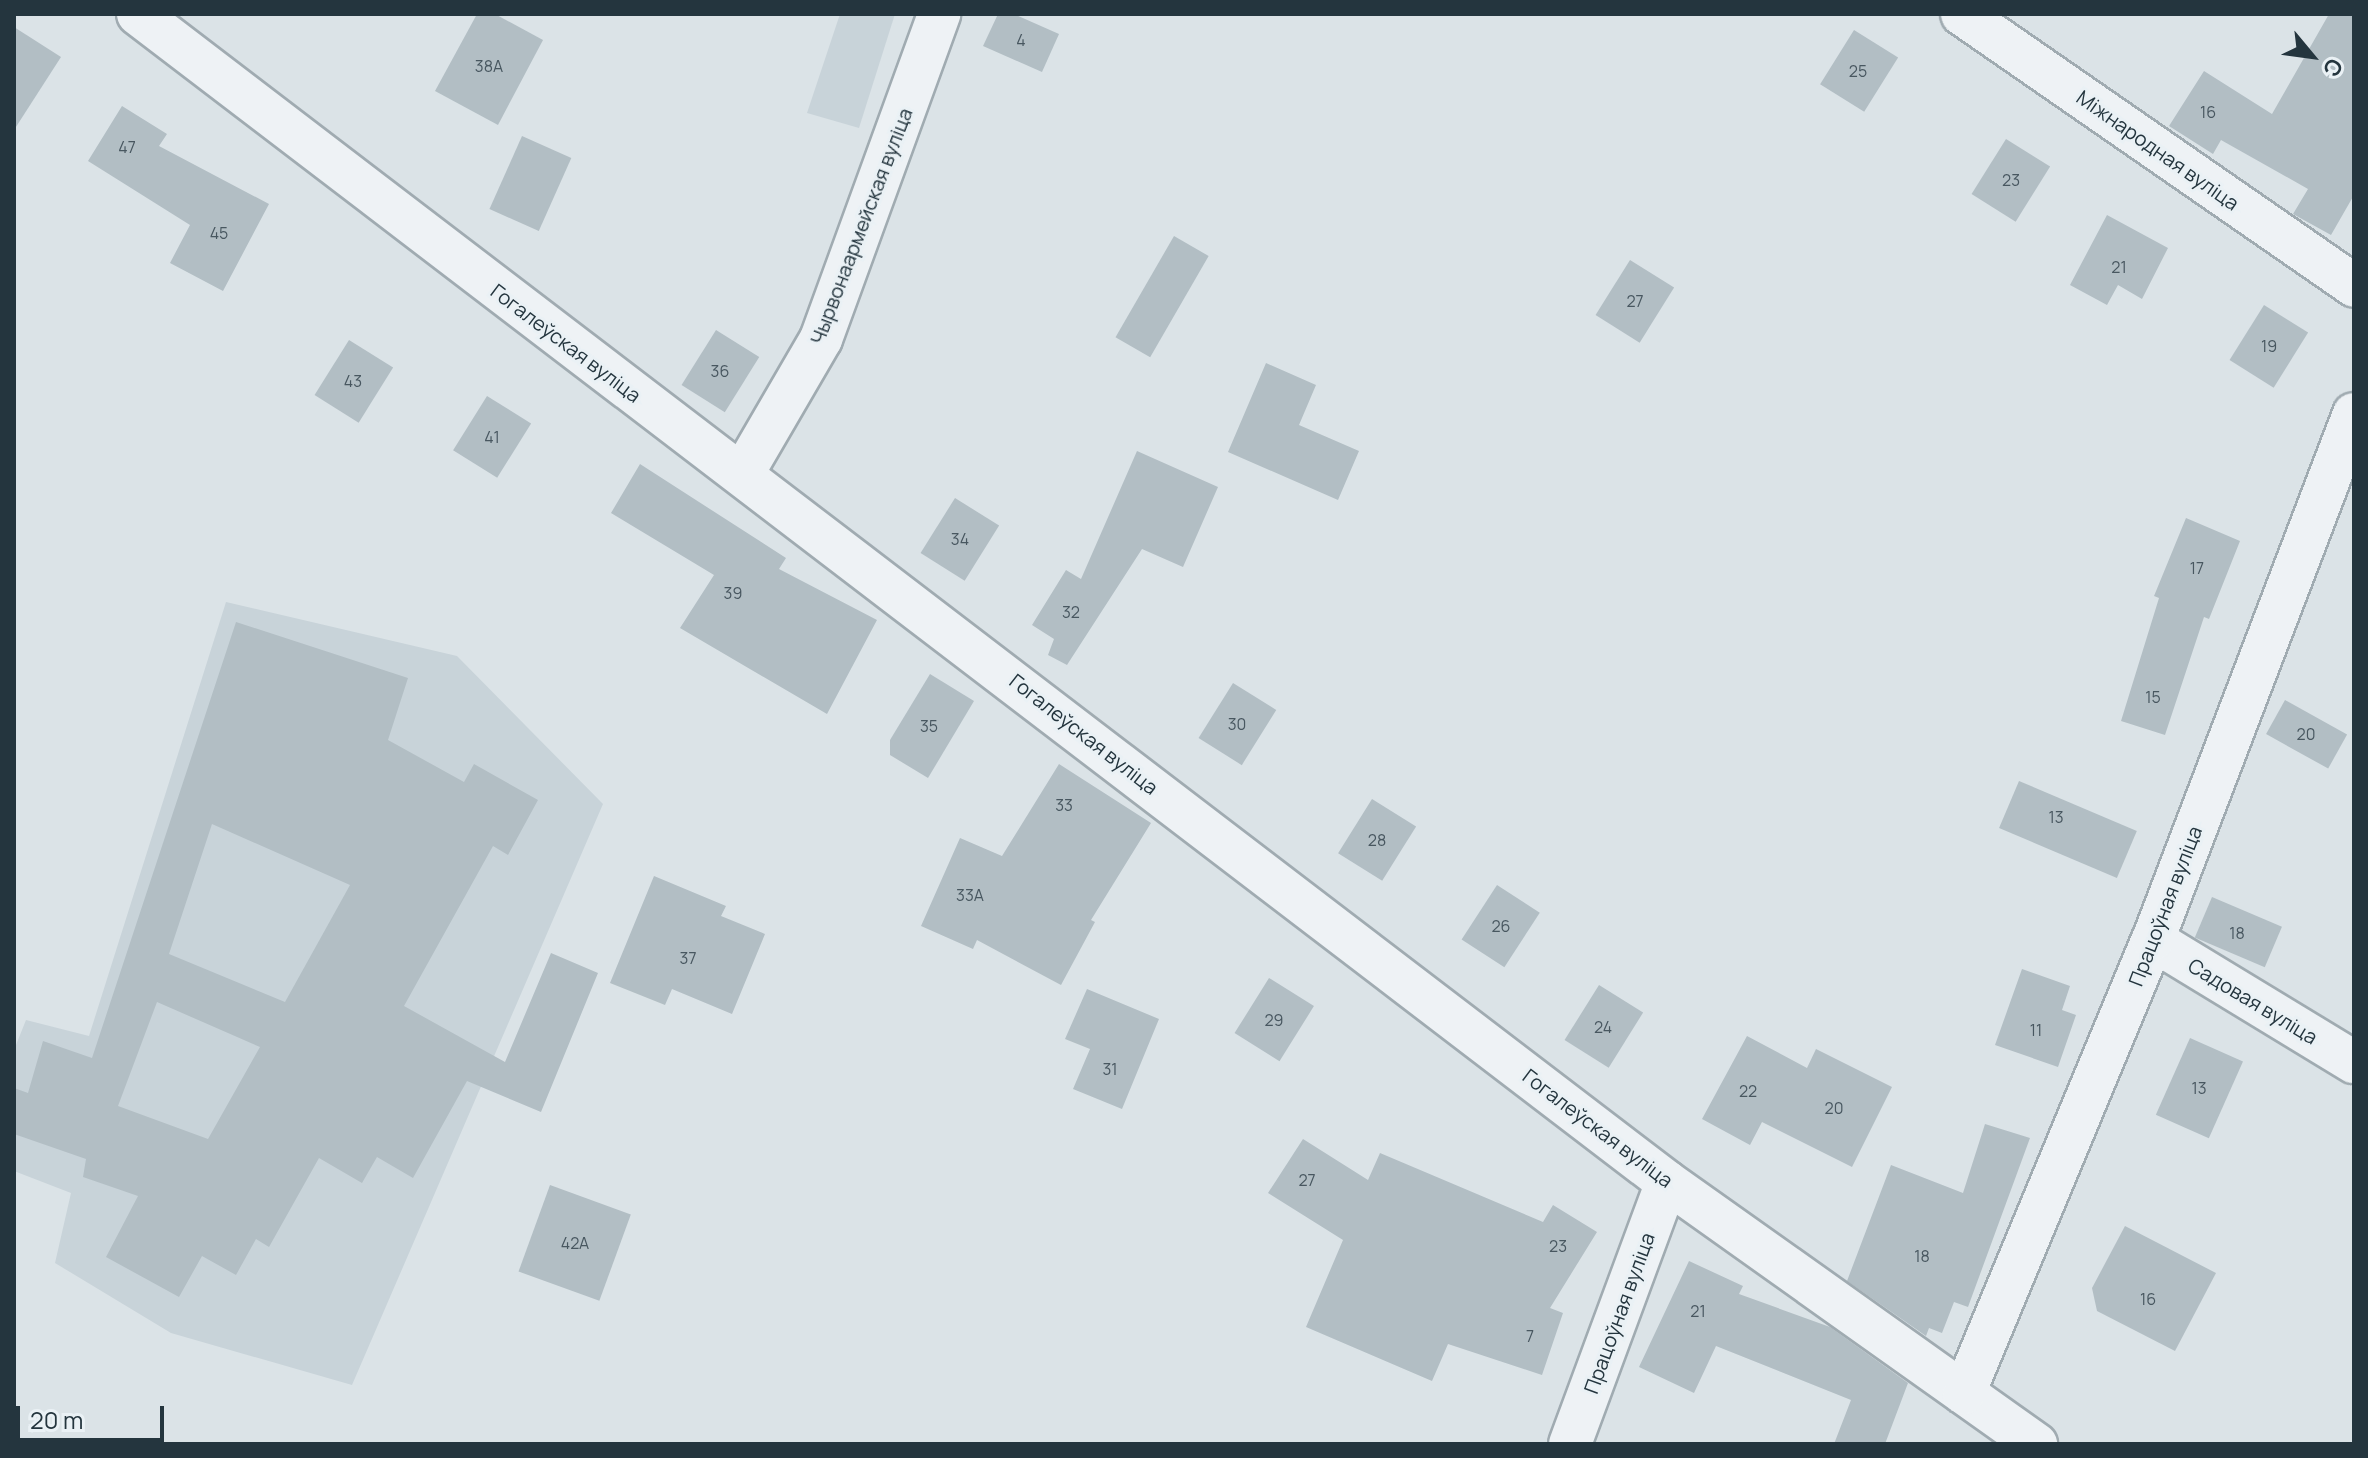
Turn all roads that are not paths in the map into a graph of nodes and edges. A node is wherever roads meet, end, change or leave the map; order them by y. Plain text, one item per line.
1 (138, 14) edge
2 (939, 14) edge
3 (1962, 14) edge
4 (2354, 285) edge
5 (2354, 414) edge
6 (743, 473) junction
7 (2153, 940) junction
8 (2354, 1062) edge
9 (1667, 1182) junction
10 (1964, 1393) junction
11 (1570, 1444) edge
12 (2036, 1444) edge

1 - 6 street, Гогалеўская вуліца
2 - 6 street, Чырвонаармейская вуліца
3 - 4 street, Міжнародная вуліца
5 - 7 street, Працоўная вуліца
6 - 9 street, Гогалеўская вуліца
7 - 8 street, Садовая вуліца
7 - 10 street, Працоўная вуліца
9 - 10 street, Гогалеўская вуліца
9 - 11 street, Працоўная вуліца
10 - 12 street, Гогалеўская вуліца

